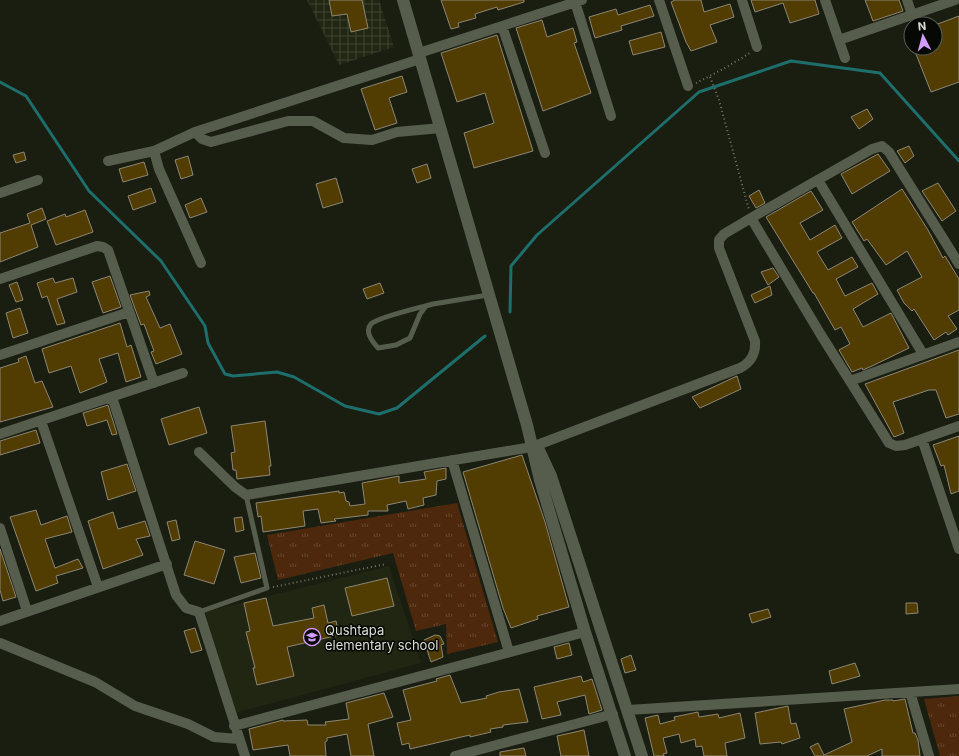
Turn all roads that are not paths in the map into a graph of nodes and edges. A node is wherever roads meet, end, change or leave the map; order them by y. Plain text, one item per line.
1 (403, 0) edge
2 (659, 0) edge
3 (742, 0) edge
4 (825, 0) edge
5 (907, 0) edge
6 (955, 0) edge
7 (578, 1) edge
8 (912, 15) junction
9 (502, 26) junction
10 (839, 40) junction
11 (757, 47) road end
12 (420, 56) junction
13 (845, 58) dead end
14 (688, 86) road end
15 (610, 116) dead end
16 (441, 128) junction
17 (195, 132) junction
18 (154, 151) junction
19 (545, 154) dead end
20 (108, 161) dead end
21 (38, 180) dead end
22 (818, 180) junction
23 (0, 193) edge
24 (751, 218) junction
25 (959, 262) edge
26 (201, 263) dead end
27 (0, 279) edge
28 (489, 295) junction
29 (426, 306) junction
30 (129, 312) junction
31 (959, 342) edge
32 (923, 354) junction
33 (0, 355) edge
34 (183, 373) dead end
35 (850, 381) junction
36 (154, 382) junction
37 (112, 397) junction
38 (40, 421) junction
39 (959, 426) edge
40 (0, 434) edge
41 (922, 439) junction
42 (535, 446) junction
43 (199, 452) dead end
44 (452, 460) junction
45 (246, 495) junction
46 (1, 532) edge
47 (959, 549) edge
48 (167, 564) junction
49 (98, 587) junction
50 (27, 611) junction
51 (199, 612) junction
52 (0, 621) edge
53 (585, 632) junction
54 (0, 643) edge
55 (509, 652) junction
56 (959, 689) edge
57 (910, 692) junction
58 (628, 710) junction
59 (613, 714) junction
60 (234, 726) junction
61 (239, 739) junction
62 (245, 756) edge
63 (455, 756) edge
64 (625, 756) edge
65 (642, 756) edge
66 (930, 756) edge

1 - 12 street
2 - 14 street
3 - 11 street
4 - 10 street
5 - 8 street
6 - 8 street
7 - 9 street
7 - 15 street
8 - 10 street
9 - 12 street
9 - 19 street
10 - 13 street
12 - 16 street
12 - 17 street
16 - 17 street
16 - 28 street
17 - 18 street
18 - 20 street
18 - 26 street
21 - 23 street
22 - 24 street
22 - 25 street
22 - 32 street
24 - 35 street
24 - 42 street
27 - 30 street
28 - 29 lane
28 - 42 street
29 - 29 lane
30 - 33 street
30 - 36 street
31 - 32 street
32 - 35 street
34 - 36 street
35 - 41 street
36 - 37 street
37 - 38 street
37 - 48 street
38 - 40 street
38 - 49 street
39 - 41 street
41 - 47 street
42 - 44 street
42 - 53 street
42 - 58 street
43 - 45 street
44 - 45 street
44 - 55 street
45 - 51 lane
46 - 50 street
48 - 49 street
48 - 51 street
49 - 50 street
50 - 52 street
51 - 60 street
53 - 55 street
53 - 59 street
54 - 61 street
55 - 60 street
56 - 57 street
57 - 58 street
57 - 66 street
58 - 65 street
59 - 63 street
59 - 64 street
60 - 61 street
61 - 62 street

